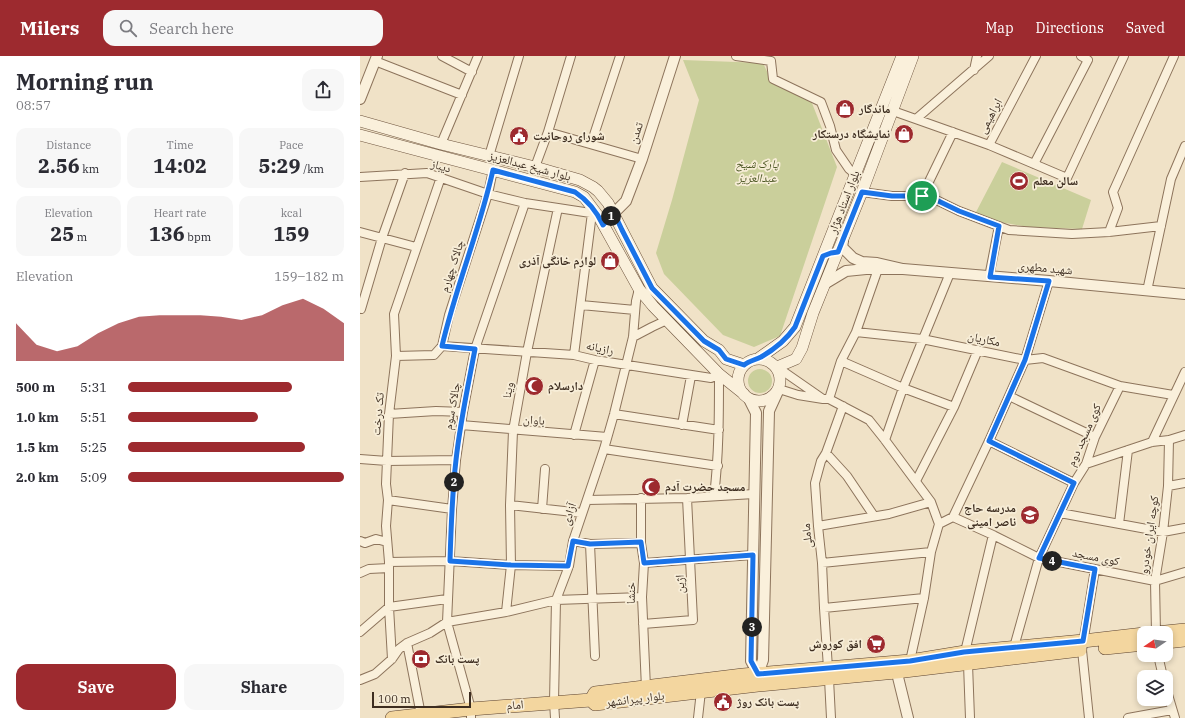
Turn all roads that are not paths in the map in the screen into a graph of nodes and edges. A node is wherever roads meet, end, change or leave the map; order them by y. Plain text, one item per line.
1 (442, 56) edge
2 (478, 56) edge
3 (519, 56) edge
4 (571, 56) edge
5 (620, 56) edge
6 (675, 56) edge
7 (736, 56) edge
8 (902, 56) edge
9 (914, 56) edge
10 (977, 56) edge
11 (989, 56) edge
12 (1036, 56) edge
13 (1081, 56) edge
14 (1124, 56) edge
15 (1174, 56) edge
16 (772, 58) edge
17 (376, 59) edge
18 (974, 70) junction
19 (472, 72) junction
20 (462, 95) junction
21 (360, 99) edge
22 (893, 111) junction
23 (916, 119) junction
24 (360, 121) edge
25 (548, 132) junction
26 (953, 132) junction
27 (360, 135) edge
28 (441, 144) junction
29 (592, 144) junction
30 (988, 145) junction
31 (1185, 146) edge
32 (489, 156) junction
33 (642, 159) junction
34 (1034, 164) junction
35 (535, 167) junction
36 (493, 170) junction
37 (405, 173) junction
38 (855, 174) junction
39 (360, 176) edge
40 (441, 177) junction
41 (850, 187) junction
42 (862, 192) junction
43 (488, 194) junction
44 (922, 196) junction
45 (525, 203) junction
46 (558, 208) junction
47 (595, 213) junction
48 (614, 213) junction
49 (603, 225) junction
50 (999, 226) junction
51 (1161, 226) junction
52 (360, 232) edge
53 (1109, 232) junction
54 (382, 238) junction
55 (843, 241) junction
56 (416, 247) junction
57 (838, 252) junction
58 (823, 256) junction
59 (853, 258) junction
60 (878, 269) junction
61 (903, 269) junction
62 (950, 273) junction
63 (990, 277) junction
64 (814, 279) junction
65 (1049, 281) junction
66 (826, 283) junction
67 (639, 289) junction
68 (1147, 291) junction
69 (1185, 294) edge
70 (581, 305) junction
71 (361, 309) edge
72 (635, 310) junction
73 (667, 320) junction
74 (856, 332) junction
75 (632, 337) junction
76 (922, 340) junction
77 (442, 346) junction
78 (475, 349) junction
79 (978, 350) junction
80 (527, 352) junction
81 (574, 355) junction
82 (396, 356) junction
83 (759, 358) junction
84 (595, 360) junction
85 (1025, 360) junction
86 (841, 361) junction
87 (626, 365) junction
88 (744, 365) junction
89 (777, 367) junction
90 (1185, 372) edge
91 (719, 374) junction
92 (691, 376) junction
93 (1120, 386) junction
94 (903, 388) junction
95 (779, 389) junction
96 (1173, 395) junction
97 (746, 396) junction
98 (1009, 396) junction
99 (826, 399) junction
100 (843, 406) junction
101 (954, 407) junction
102 (463, 412) junction
103 (389, 414) junction
104 (614, 414) junction
105 (461, 425) junction
106 (682, 425) junction
107 (719, 430) junction
108 (513, 431) junction
109 (574, 435) junction
110 (1185, 435) edge
111 (607, 437) junction
112 (1096, 437) junction
113 (885, 440) junction
114 (1169, 440) junction
115 (989, 441) junction
116 (1152, 442) junction
117 (604, 450) junction
118 (1128, 450) junction
119 (826, 453) junction
120 (360, 459) edge
121 (456, 460) junction
122 (387, 461) junction
123 (1086, 464) junction
124 (718, 466) junction
125 (545, 469) dead end
126 (916, 481) junction
127 (1074, 483) junction
128 (1185, 483) edge
129 (1168, 486) junction
130 (754, 494) junction
131 (714, 496) junction
132 (641, 498) junction
133 (687, 498) junction
134 (388, 500) junction
135 (587, 500) junction
136 (931, 502) junction
137 (510, 505) junction
138 (452, 509) junction
139 (542, 509) junction
140 (1060, 513) junction
141 (582, 514) junction
142 (874, 516) junction
143 (954, 517) junction
144 (939, 524) junction
145 (1119, 524) junction
146 (818, 526) junction
147 (1185, 528) edge
148 (1163, 532) junction
149 (993, 535) junction
150 (360, 541) edge
151 (573, 541) junction
152 (387, 542) junction
153 (641, 542) junction
154 (590, 544) junction
155 (931, 552) junction
156 (753, 555) junction
157 (1039, 558) junction
158 (691, 559) junction
159 (450, 561) junction
160 (644, 563) junction
161 (822, 563) junction
162 (389, 565) junction
163 (511, 565) junction
164 (568, 566) junction
165 (1095, 569) junction
166 (1185, 572) edge
167 (360, 573) edge
168 (1155, 581) junction
169 (642, 597) junction
170 (592, 598) junction
171 (924, 598) junction
172 (447, 599) junction
173 (556, 600) junction
174 (389, 607) junction
175 (824, 608) junction
176 (506, 612) junction
177 (447, 622) junction
178 (643, 624) junction
179 (1156, 626) edge
180 (1185, 630) edge
181 (1173, 631) edge
182 (360, 632) edge
183 (1137, 635) edge
184 (1185, 640) edge
185 (1173, 641) edge
186 (407, 643) junction
187 (1137, 644) edge
188 (1083, 646) junction
189 (1014, 647) junction
190 (595, 656) dead end
191 (966, 658) junction
192 (392, 660) junction
193 (910, 661) junction
194 (896, 667) junction
195 (829, 673) junction
196 (758, 679) junction
197 (360, 680) edge
198 (646, 688) junction
199 (700, 691) junction
200 (591, 700) junction
201 (554, 702) junction
202 (1171, 706) edge
203 (1172, 710) junction
204 (471, 714) edge
205 (421, 715) junction
206 (392, 718) edge
207 (555, 718) edge
208 (698, 718) edge
209 (831, 718) edge
210 (908, 718) edge
211 (970, 718) edge
212 (1089, 718) edge
213 (1132, 718) edge
214 (1175, 718) edge

1 - 19 street
2 - 19 street
3 - 32 street
4 - 25 street
5 - 29 street
6 - 33 street, تمدن
7 - 16 street
8 - 38 main road, بلوار استاد هژار
9 - 22 main road, بلوار استاد هژار
10 - 18 street
11 - 18 street
12 - 30 street, ابراهیمی
13 - 34 street
14 - 34 street, ابراهیمی
15 - 53 street
16 - 38 street
17 - 20 street
17 - 21 street
18 - 23 street
19 - 20 street
20 - 28 street
22 - 23 street
22 - 42 main road, بلوار استاد هژار
23 - 26 street
24 - 28 main road, بلوار شیخ عبدالعزیز
25 - 29 street
25 - 35 street
26 - 30 street
26 - 44 street
27 - 36 main road, بلوار شیخ عبدالعزیز
28 - 32 main road, بلوار شیخ عبدالعزیز
29 - 33 street
30 - 34 street, ابراهیمی
31 - 51 street
32 - 35 main road, بلوار شیخ عبدالعزیز
33 - 48 street, تمدن
35 - 48 main road, بلوار شیخ عبدالعزیز
36 - 43 street
36 - 47 main road, بلوار شیخ عبدالعزیز
37 - 39 street, دیباز
37 - 40 street, دیباز
37 - 54 street
38 - 41 main road, بلوار استاد هژار
40 - 43 street, دیباز
40 - 56 street, تک درخت
41 - 42 main road
41 - 58 main road, بلوار استاد هژار
42 - 44 street
42 - 55 main road, بلوار استاد هژار
43 - 45 street, دیباز
43 - 77 street, چالاک چهارم
44 - 50 street
45 - 46 street
45 - 78 street, چالاک سوم
46 - 47 street
46 - 80 street, وینا
47 - 49 main road, بلوار شیخ عبدالعزیز
47 - 70 street
48 - 49 main road
48 - 88 main road, بلوار شیخ عبدالعزیز
49 - 67 main road, بلوار شیخ عبدالعزیز
50 - 53 street
50 - 63 street
51 - 53 street
51 - 68 street
52 - 54 street
54 - 56 street
54 - 71 street
55 - 57 main road, بلوار استاد هژار
55 - 59 street
56 - 82 street, تک درخت
57 - 58 street
57 - 59 street
57 - 66 main road, بلوار استاد هژار
58 - 64 main road, بلوار استاد هژار
59 - 61 street
60 - 61 street
60 - 66 street
60 - 74 street
61 - 62 street, شهید مطهری
62 - 63 street, شهید مطهری
62 - 76 street
63 - 65 street, شهید مطهری
64 - 66 main road
64 - 83 main road, بلوار استاد هژار
65 - 68 street, شهید مطهری
65 - 85 street
66 - 89 main road, بلوار استاد هژار
67 - 72 street, آزادی
67 - 73 main road, بلوار شیخ عبدالعزیز
68 - 69 street, شهید مطهری
70 - 72 street
70 - 81 street
72 - 75 street, آزادی
73 - 75 street
73 - 91 main road, بلوار شیخ عبدالعزیز
74 - 76 street, مکاریان
74 - 86 street
75 - 87 street, آزادی
76 - 79 street, مکاریان
76 - 94 street
77 - 78 street, رازیانه
77 - 82 street
78 - 80 street, رازیانه
78 - 102 street, چالاک سوم
79 - 85 street, مکاریان
79 - 101 street
80 - 81 street, رازیانه
80 - 108 street, وینا
81 - 84 street, رازیانه
82 - 103 street, تک درخت
83 - 88 main road
83 - 89 main road
84 - 87 street, رازیانه
84 - 109 street
85 - 93 street, مکاریان
85 - 98 street
86 - 94 street
86 - 99 street
87 - 92 street, رازیانه
87 - 104 street, آزادی
88 - 97 main road
89 - 95 main road
89 - 99 street
90 - 96 street
91 - 92 street, رازیانه
91 - 97 main road, بلوار شیخ عبدالعزیز
91 - 107 street
92 - 106 street
93 - 96 street, مکاریان
93 - 112 street, کوی مسجد دوم
94 - 101 street
94 - 113 street
95 - 97 main road
95 - 99 street
95 - 196 street
96 - 116 street
97 - 130 street
98 - 112 street
98 - 115 street
99 - 100 street
100 - 113 street
100 - 119 street, ماملی
101 - 126 street
102 - 103 street
102 - 105 street, چالاک سوم
103 - 122 street, تک درخت
104 - 106 street
104 - 111 street, آزادی
105 - 108 street, باوان
105 - 121 street, چالاک سوم
106 - 107 street
107 - 124 street
108 - 109 street, باوان
108 - 137 street, وینا
109 - 111 street, باوان
110 - 114 street
111 - 117 street, آزادی
112 - 123 street, کوی مسجد دوم
113 - 126 street
114 - 116 street
114 - 129 street, کوچه ایران خودرو
115 - 127 street
115 - 143 street
116 - 118 street
117 - 124 street
117 - 135 street, آزادی
118 - 123 street
118 - 145 street
119 - 142 street
119 - 146 street, ماملی
120 - 122 street
121 - 122 street
121 - 138 street, چالاک سوم
122 - 134 street, تک درخت
123 - 127 street, کوی مسجد دوم
124 - 131 street
125 - 139 street
126 - 136 street
127 - 140 street, کوی مسجد دوم
128 - 129 street
129 - 148 street, کوچه ایران خودرو
130 - 131 street
130 - 156 street
131 - 133 street
132 - 133 street
132 - 135 street
132 - 153 street, خنشا
133 - 158 street, اژین
134 - 138 street
134 - 152 street, تک درخت
135 - 141 street, آزادی
136 - 142 street
136 - 144 street
137 - 139 street
137 - 163 street, وینا
138 - 159 street, چالاک سوم
139 - 141 street
140 - 145 street
140 - 157 street, کوی مسجد دوم
141 - 151 street, آزادی
142 - 146 street
143 - 144 street
143 - 149 street, کوی مسجد
144 - 155 street
145 - 148 street
146 - 161 street, ماملی
147 - 148 street
148 - 168 street, کوچه ایران خودرو
149 - 157 street, کوی مسجد
149 - 191 street
150 - 152 street
151 - 154 street
151 - 164 street, آزادی
152 - 162 street, تک درخت
153 - 154 street
153 - 160 street, خنشا
154 - 170 street
155 - 161 street
155 - 171 street
156 - 158 street
156 - 196 street
157 - 165 street, کوی مسجد
157 - 189 street, کوی مسجد دوم
158 - 160 street
158 - 178 street, اژین
159 - 162 street
159 - 163 street
159 - 172 street, چالاک سوم
160 - 169 street, خنشا
161 - 175 street, ماملی
162 - 167 street
162 - 174 street, تک درخت
163 - 164 street
163 - 176 street, وینا
164 - 173 street, آزادی
165 - 168 street, کوی مسجد
165 - 188 street
166 - 168 street, کوی مسجد
168 - 179 street, کوچه ایران خودرو
169 - 170 street
169 - 178 street, خنشا
170 - 173 street
170 - 190 street
171 - 175 street
171 - 193 street
172 - 174 street
172 - 177 street, چالاک سوم
173 - 176 street
173 - 201 street, آزادی
174 - 182 street
174 - 192 street, تک درخت
175 - 195 street, ماملی
176 - 177 street
177 - 186 street
177 - 204 street, چالاک سوم
178 - 198 street, خنشا
180 - 181 main road
183 - 188 main road, بلوار پیرانشهر
184 - 185 main road
186 - 192 street
186 - 205 street
187 - 188 main road, بلوار پیرانشهر
188 - 189 main road, بلوار پیرانشهر
188 - 191 main road, بلوار پیرانشهر
188 - 212 street
189 - 191 main road, بلوار پیرانشهر
191 - 193 main road, بلوار پیرانشهر
191 - 194 main road, بلوار پیرانشهر
191 - 211 street
192 - 197 street
193 - 194 main road, بلوار پیرانشهر
194 - 195 main road, بلوار پیرانشهر
194 - 210 street
195 - 196 main road, بلوار پیرانشهر
195 - 209 street, ماملی
196 - 198 main road, بلوار پیرانشهر
196 - 199 main road, بلوار پیرانشهر
198 - 200 main road, بلوار پیرانشهر
199 - 200 main road, بلوار پیرانشهر
199 - 208 street
200 - 201 main road, امام
201 - 204 main road, امام
201 - 207 street, آزادی
202 - 203 street
203 - 213 street
203 - 214 street
204 - 205 main road, امام
205 - 206 main road, امام

